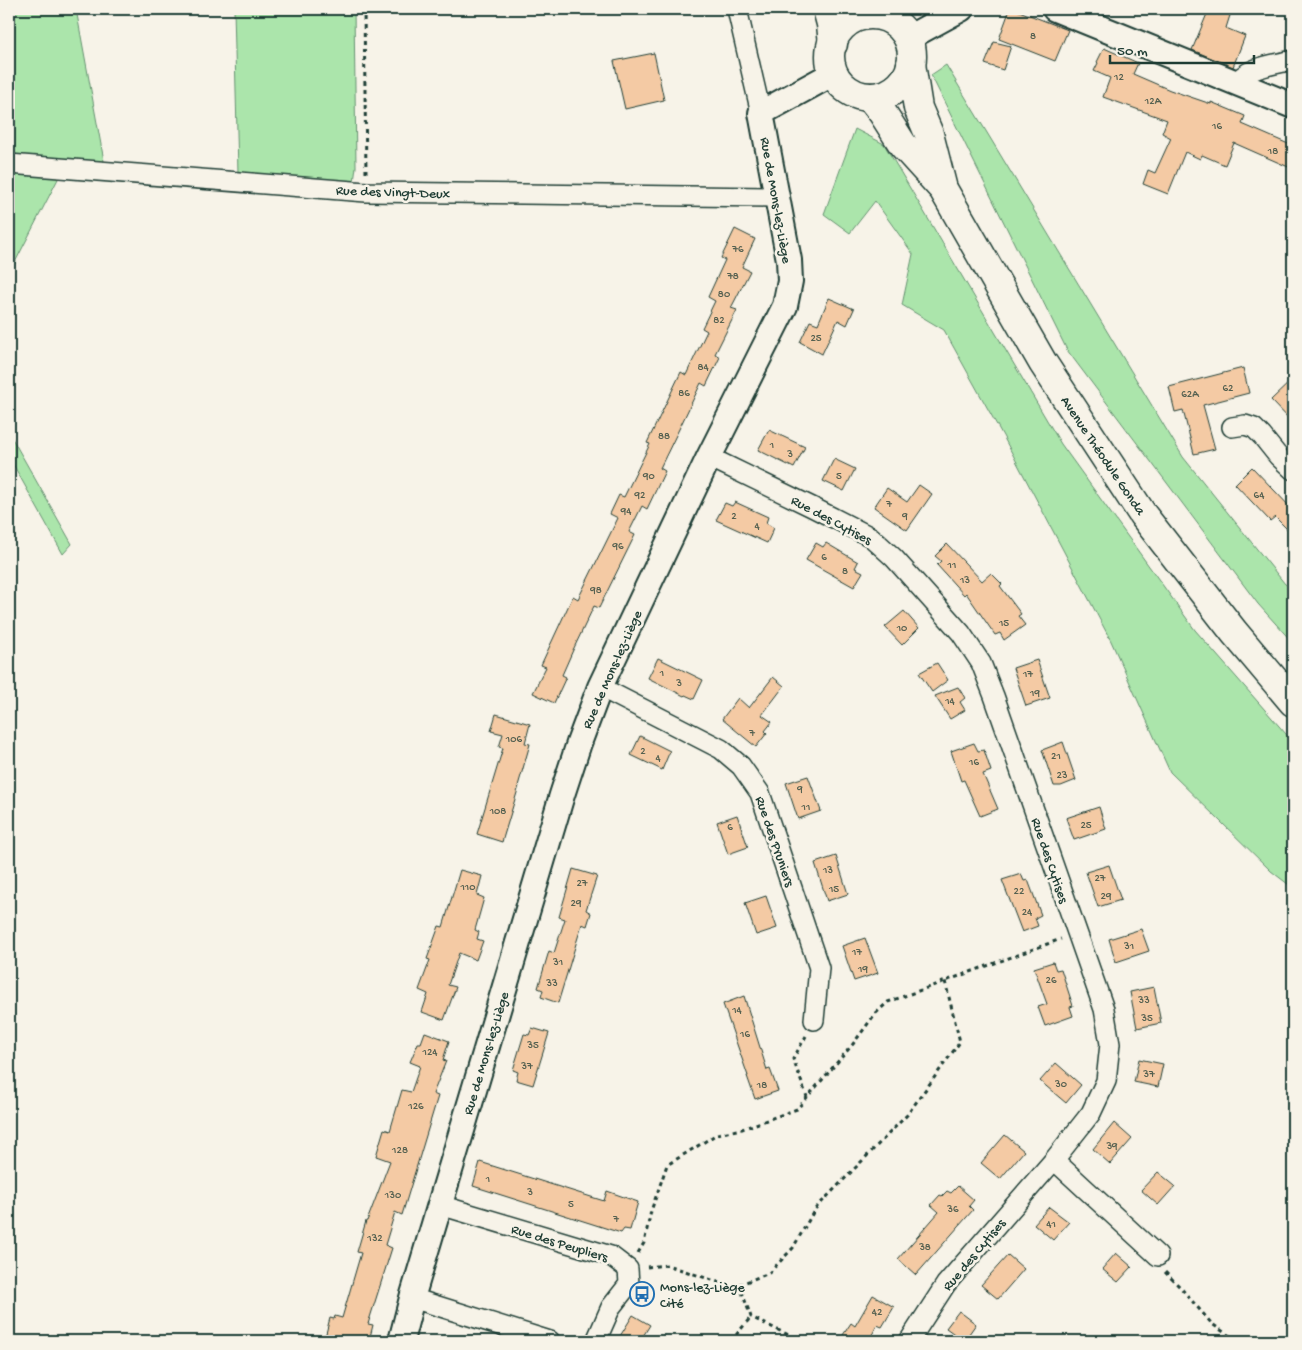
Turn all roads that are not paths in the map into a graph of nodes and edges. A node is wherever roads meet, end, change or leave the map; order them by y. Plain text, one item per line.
1 (737, 9) edge
2 (828, 9) edge
3 (962, 9) edge
4 (1055, 9) edge
5 (897, 32) edge
6 (832, 44) junction
7 (1293, 60) edge
8 (834, 73) junction
9 (1238, 83) junction
10 (870, 97) junction
11 (1293, 106) edge
12 (761, 113) junction
13 (9, 164) edge
14 (943, 189) junction
15 (777, 197) junction
16 (1232, 427) dead end
17 (709, 457) junction
18 (1293, 470) edge
19 (600, 687) junction
20 (1293, 702) edge
21 (814, 1020) road end
22 (1054, 1160) junction
23 (440, 1205) junction
24 (1158, 1256) road end
25 (412, 1298) junction
26 (401, 1341) edge
27 (550, 1341) edge
28 (596, 1341) edge
29 (909, 1341) edge

1 - 12 street, Rue de Mons-lez-Liège
2 - 6 main road
3 - 5 street
4 - 9 street
5 - 6 main road
5 - 10 main road
5 - 14 main road, Avenue Théodule Gonda
6 - 8 main road
7 - 9 street
8 - 10 main road
8 - 12 street
9 - 11 street
10 - 14 main road, Avenue Théodule Gonda
12 - 15 street, Rue de Mons-lez-Liège
13 - 15 street, Rue des Vingt-Deux
14 - 20 main road, Avenue Théodule Gonda
15 - 17 street, Rue de Mons-lez-Liège
16 - 18 street
17 - 19 street, Rue de Mons-lez-Liège
17 - 22 street, Rue des Cytises
19 - 21 street, Rue des Pruniers
19 - 23 street, Rue de Mons-lez-Liège
22 - 24 street
22 - 29 street, Rue des Cytises
23 - 25 street, Rue de Mons-lez-Liège
23 - 28 street, Rue des Peupliers
25 - 26 street, Rue de Mons-lez-Liège
25 - 27 street

